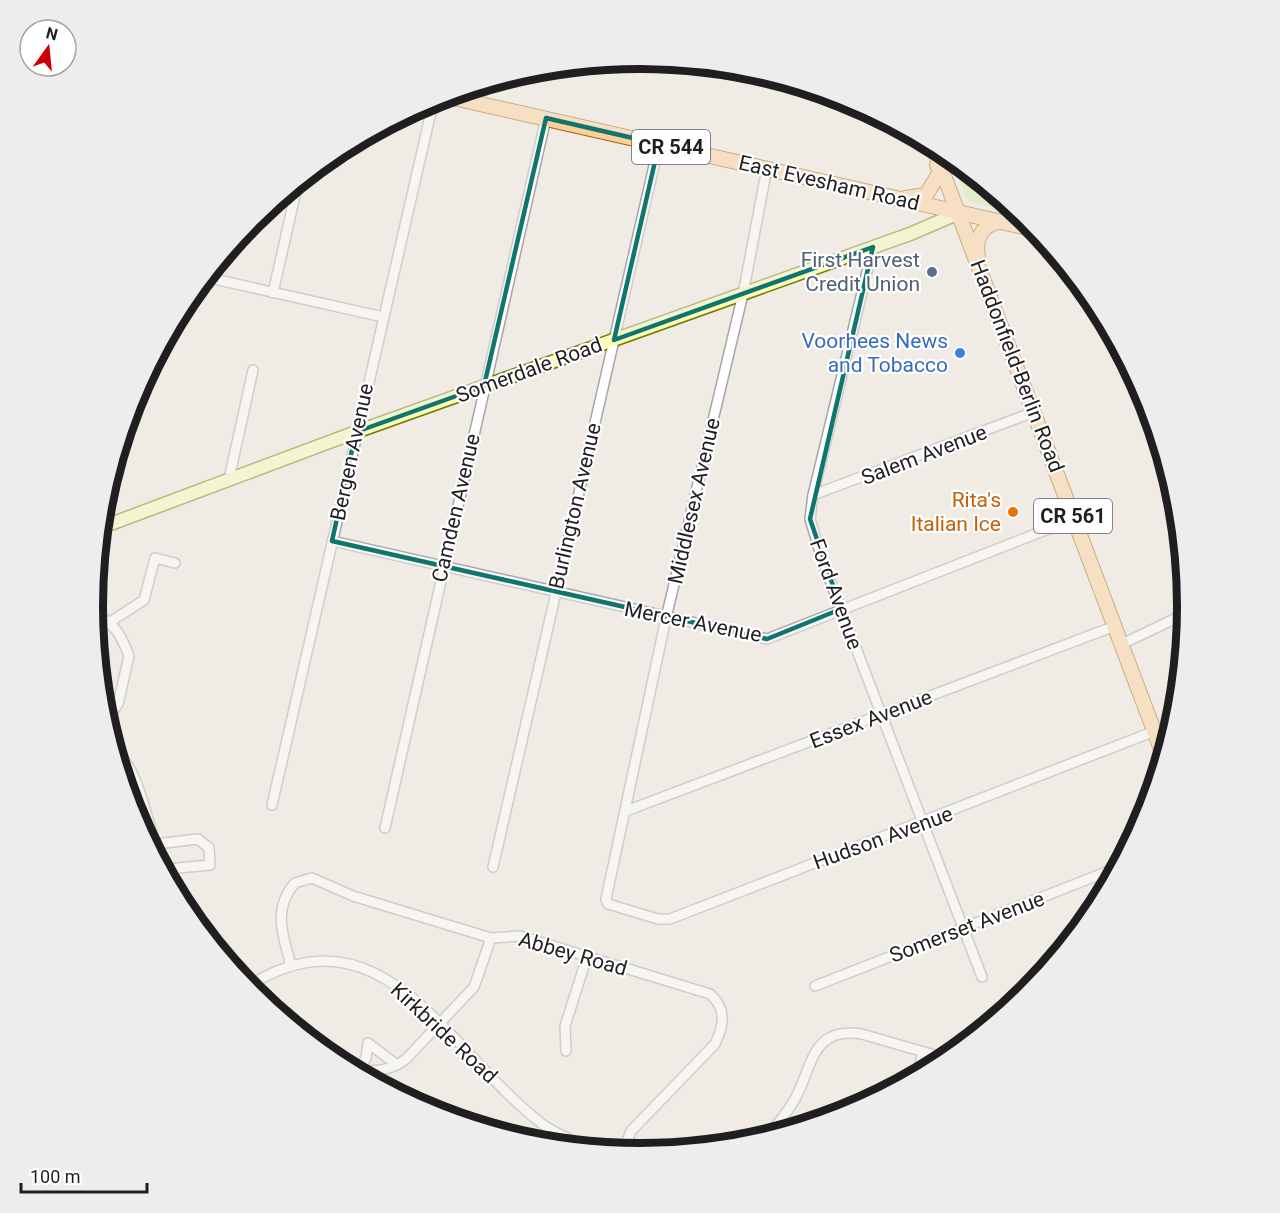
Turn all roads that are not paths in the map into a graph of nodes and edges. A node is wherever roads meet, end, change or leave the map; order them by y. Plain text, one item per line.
1 (462, 100) edge
2 (431, 111) edge
3 (546, 118) junction
4 (659, 144) junction
5 (938, 160) joint
6 (767, 168) junction
7 (295, 195) edge
8 (897, 199) junction
9 (959, 213) junction
10 (998, 222) junction
11 (1021, 227) edge
12 (873, 247) junction
13 (976, 259) junction
14 (214, 279) edge
15 (273, 293) junction
16 (743, 294) junction
17 (383, 317) junction
18 (614, 340) junction
19 (254, 370) dead end
20 (484, 386) junction
21 (1034, 412) junction
22 (356, 432) junction
23 (229, 479) junction
24 (813, 495) junction
25 (1074, 519) junction
26 (109, 524) edge
27 (332, 541) junction
28 (175, 563) dead end
29 (443, 568) junction
30 (554, 593) junction
31 (841, 609) junction
32 (666, 618) junction
33 (1177, 618) edge
34 (103, 619) edge
35 (110, 622) junction
36 (1115, 626) junction
37 (1122, 644) junction
38 (113, 711) edge
39 (881, 716) junction
40 (1155, 731) junction
41 (1159, 744) edge
42 (134, 787) edge
43 (142, 801) joint
44 (272, 806) dead end
45 (626, 811) junction
46 (922, 823) junction
47 (385, 828) dead end
48 (151, 830) edge
49 (158, 844) edge
50 (493, 867) dead end
51 (171, 869) edge
52 (1107, 872) edge
53 (608, 904) joint
54 (963, 929) junction
55 (491, 938) junction
56 (586, 957) junction
57 (291, 965) junction
58 (982, 977) dead end
59 (255, 982) edge
60 (815, 986) dead end
61 (440, 1024) junction
62 (566, 1051) dead end
63 (923, 1052) junction
64 (935, 1055) edge
65 (358, 1064) edge
66 (398, 1065) junction
67 (919, 1066) edge
68 (370, 1072) edge
69 (773, 1127) edge
70 (572, 1139) edge
71 (625, 1144) edge

1 - 3 main road, East Evesham Road / CR 544
2 - 17 street, Bergen Avenue
3 - 4 main road, East Evesham Road / CR 544
3 - 20 street, Camden Avenue
4 - 6 main road, East Evesham Road / CR 544
4 - 18 street, Burlington Avenue
5 - 8 main road
5 - 9 main road, Haddonfield-Berlin Road / CR 561
6 - 8 main road, East Evesham Road / CR 544
6 - 16 street, Middlesex Avenue
7 - 15 street
8 - 9 main road, East Evesham Road / CR 544
9 - 10 main road, East Evesham Road / CR 544
9 - 12 main road, Somerdale Road
9 - 13 main road, Haddonfield-Berlin Road / CR 561
10 - 11 main road, East Evesham Road / CR 544
10 - 13 main road
12 - 16 main road, Somerdale Road
12 - 24 street, Ford Avenue
13 - 21 main road, Haddonfield-Berlin Road / CR 561
14 - 15 street
15 - 17 street
16 - 18 main road, Somerdale Road
16 - 32 street, Middlesex Avenue
17 - 22 street, Bergen Avenue
18 - 20 main road, Somerdale Road
18 - 30 street, Burlington Avenue
19 - 23 street
20 - 22 main road, Somerdale Road
20 - 29 street, Camden Avenue
21 - 24 street, Salem Avenue
21 - 25 main road, Haddonfield-Berlin Road / CR 561
22 - 23 main road, Somerdale Road
22 - 27 street, Bergen Avenue
23 - 26 main road, Somerdale Road
24 - 31 street, Ford Avenue
25 - 31 street, Mercer Avenue
25 - 36 main road, Haddonfield-Berlin Road / CR 561
27 - 29 street, Mercer Avenue
27 - 44 street, Bergen Avenue
28 - 35 street
29 - 30 street, Mercer Avenue
29 - 47 street, Camden Avenue
30 - 32 street, Mercer Avenue
30 - 50 street, Burlington Avenue
31 - 32 street, Mercer Avenue
31 - 39 street, Ford Avenue
32 - 45 street, Middlesex Avenue
33 - 37 street
34 - 35 street
35 - 38 street
36 - 37 main road, Haddonfield-Berlin Road / CR 561
36 - 39 street, Essex Avenue
37 - 40 main road, Haddonfield-Berlin Road / CR 561
39 - 45 street, Essex Avenue
39 - 46 street, Ford Avenue
40 - 41 main road, Haddonfield-Berlin Road / CR 561
40 - 46 street, Hudson Avenue
42 - 43 street
43 - 48 street
45 - 53 street, Middlesex Avenue
46 - 53 street, Hudson Avenue
46 - 54 street, Ford Avenue
49 - 51 street
52 - 54 street, Somerset Avenue
54 - 58 street, Ford Avenue
54 - 60 street, Somerset Avenue
55 - 56 street, Abbey Road
55 - 57 street, Abbey Road
55 - 61 street
56 - 62 street
56 - 71 street, Abbey Road
57 - 59 street, Kirkbride Road
57 - 61 street, Kirkbride Road
61 - 66 street
61 - 70 street, Kirkbride Road
63 - 64 street
63 - 67 street
63 - 69 street
65 - 66 street
66 - 68 street

